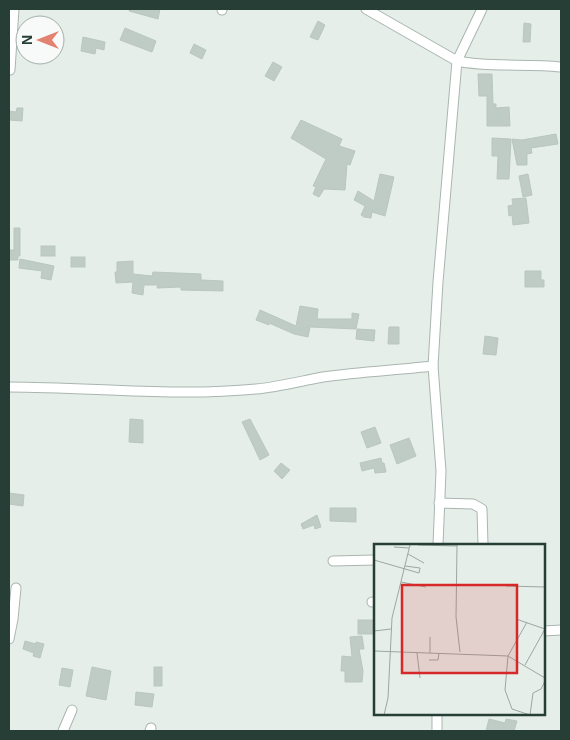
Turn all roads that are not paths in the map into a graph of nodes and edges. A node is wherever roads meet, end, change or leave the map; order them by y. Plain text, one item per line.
1 (14, 9) edge
2 (366, 9) edge
3 (482, 9) edge
4 (457, 61) junction
5 (561, 67) edge
6 (10, 70) edge
7 (433, 366) junction
8 (9, 387) edge
9 (439, 503) junction
10 (438, 544) edge
11 (483, 544) edge
12 (374, 560) edge
13 (333, 561) dead end
14 (16, 588) dead end
15 (561, 630) edge
16 (545, 631) edge
17 (9, 639) edge
18 (72, 710) dead end
19 (437, 715) edge
20 (63, 731) edge
21 (437, 731) edge

1 - 6 street
2 - 4 street
3 - 4 street
4 - 5 street
4 - 7 street
7 - 8 street
7 - 9 street
9 - 10 street
9 - 11 street
12 - 13 street
14 - 17 street
15 - 16 street
18 - 20 street
19 - 21 street

